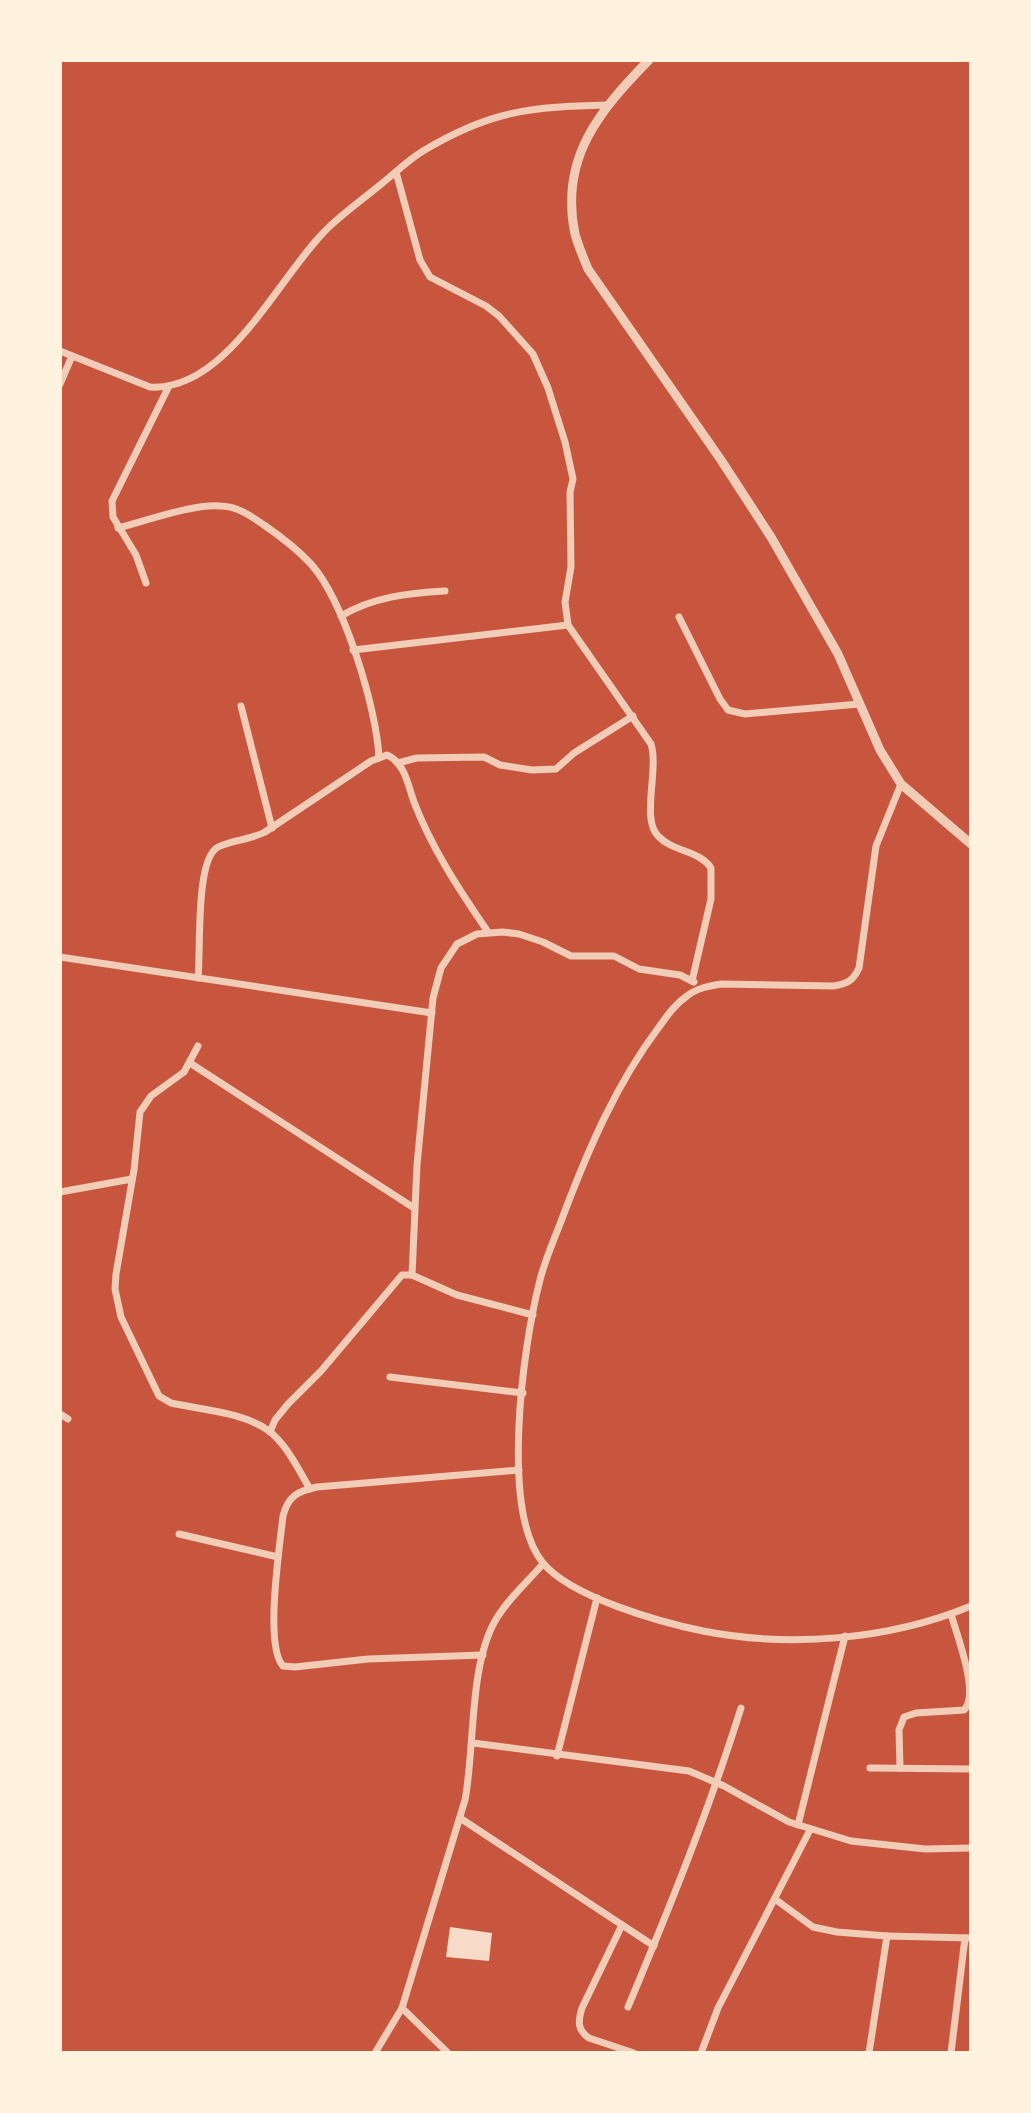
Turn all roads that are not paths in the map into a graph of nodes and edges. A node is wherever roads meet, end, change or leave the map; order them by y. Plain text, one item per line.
1 (649, 60) edge
2 (608, 105) junction
3 (396, 172) junction
4 (60, 351) edge
5 (72, 356) junction
6 (60, 384) edge
7 (169, 386) junction
8 (118, 528) junction
9 (146, 583) dead end
10 (445, 591) dead end
11 (341, 616) junction
12 (679, 617) dead end
13 (568, 625) junction
14 (353, 650) junction
15 (859, 704) junction
16 (241, 706) dead end
17 (633, 716) junction
18 (379, 758) junction
19 (398, 763) junction
20 (901, 784) junction
21 (272, 828) junction
22 (971, 844) edge
23 (488, 932) junction
24 (60, 957) edge
25 (198, 978) junction
26 (692, 981) junction
27 (703, 988) junction
28 (432, 1013) junction
29 (198, 1046) dead end
30 (190, 1063) junction
31 (132, 1179) junction
32 (60, 1192) edge
33 (414, 1208) junction
34 (412, 1275) junction
35 (533, 1315) junction
36 (390, 1377) dead end
37 (523, 1393) junction
38 (270, 1432) junction
39 (519, 1470) junction
40 (310, 1489) junction
41 (179, 1534) dead end
42 (278, 1557) junction
43 (543, 1564) junction
44 (597, 1598) junction
45 (971, 1606) edge
46 (951, 1614) junction
47 (845, 1636) junction
48 (483, 1655) junction
49 (741, 1708) dead end
50 (473, 1743) junction
51 (557, 1756) junction
52 (870, 1768) dead end
53 (900, 1768) junction
54 (971, 1769) edge
55 (718, 1783) junction
56 (460, 1818) junction
57 (798, 1825) junction
58 (810, 1830) junction
59 (971, 1848) edge
60 (775, 1899) junction
61 (622, 1925) junction
62 (887, 1936) junction
63 (968, 1938) edge
64 (654, 1946) junction
65 (628, 2007) dead end
66 (402, 2008) junction
67 (375, 2053) edge
68 (448, 2053) edge
69 (634, 2053) edge
70 (701, 2053) edge
71 (869, 2053) edge
72 (951, 2053) edge

1 - 2 street
2 - 3 street
2 - 15 street
3 - 7 street
3 - 13 street
4 - 5 street
5 - 6 street
5 - 7 street
7 - 8 street
8 - 9 street
8 - 11 street
10 - 11 street
11 - 14 street
12 - 15 street
13 - 14 street
13 - 17 street
14 - 18 street
15 - 20 street
16 - 21 street
17 - 19 street
17 - 26 street
18 - 19 street
18 - 21 street
19 - 23 street
20 - 22 street
20 - 27 street
21 - 25 street
23 - 26 street
23 - 28 street
24 - 25 street
25 - 28 street
26 - 27 street
27 - 35 street
28 - 33 street
29 - 30 street
30 - 31 street
30 - 33 street
31 - 32 street
31 - 38 street
33 - 34 street
34 - 35 street
34 - 38 street
35 - 37 street
36 - 37 street
37 - 39 street
38 - 40 street
39 - 40 street
39 - 43 street
40 - 42 street
41 - 42 street
42 - 48 street
43 - 44 street
43 - 48 street
44 - 47 street
44 - 51 street
45 - 46 street
46 - 47 street
46 - 53 street
47 - 57 street
48 - 50 street
49 - 55 street
50 - 51 street
50 - 56 street
51 - 55 street
52 - 53 street
53 - 54 street
55 - 57 street
55 - 64 street
56 - 61 street
56 - 66 street
57 - 58 street
58 - 59 street
58 - 60 street
60 - 62 street
60 - 70 street
61 - 64 street
61 - 69 street
62 - 63 street
62 - 71 street
63 - 72 street
64 - 65 street
66 - 67 street
66 - 68 street

